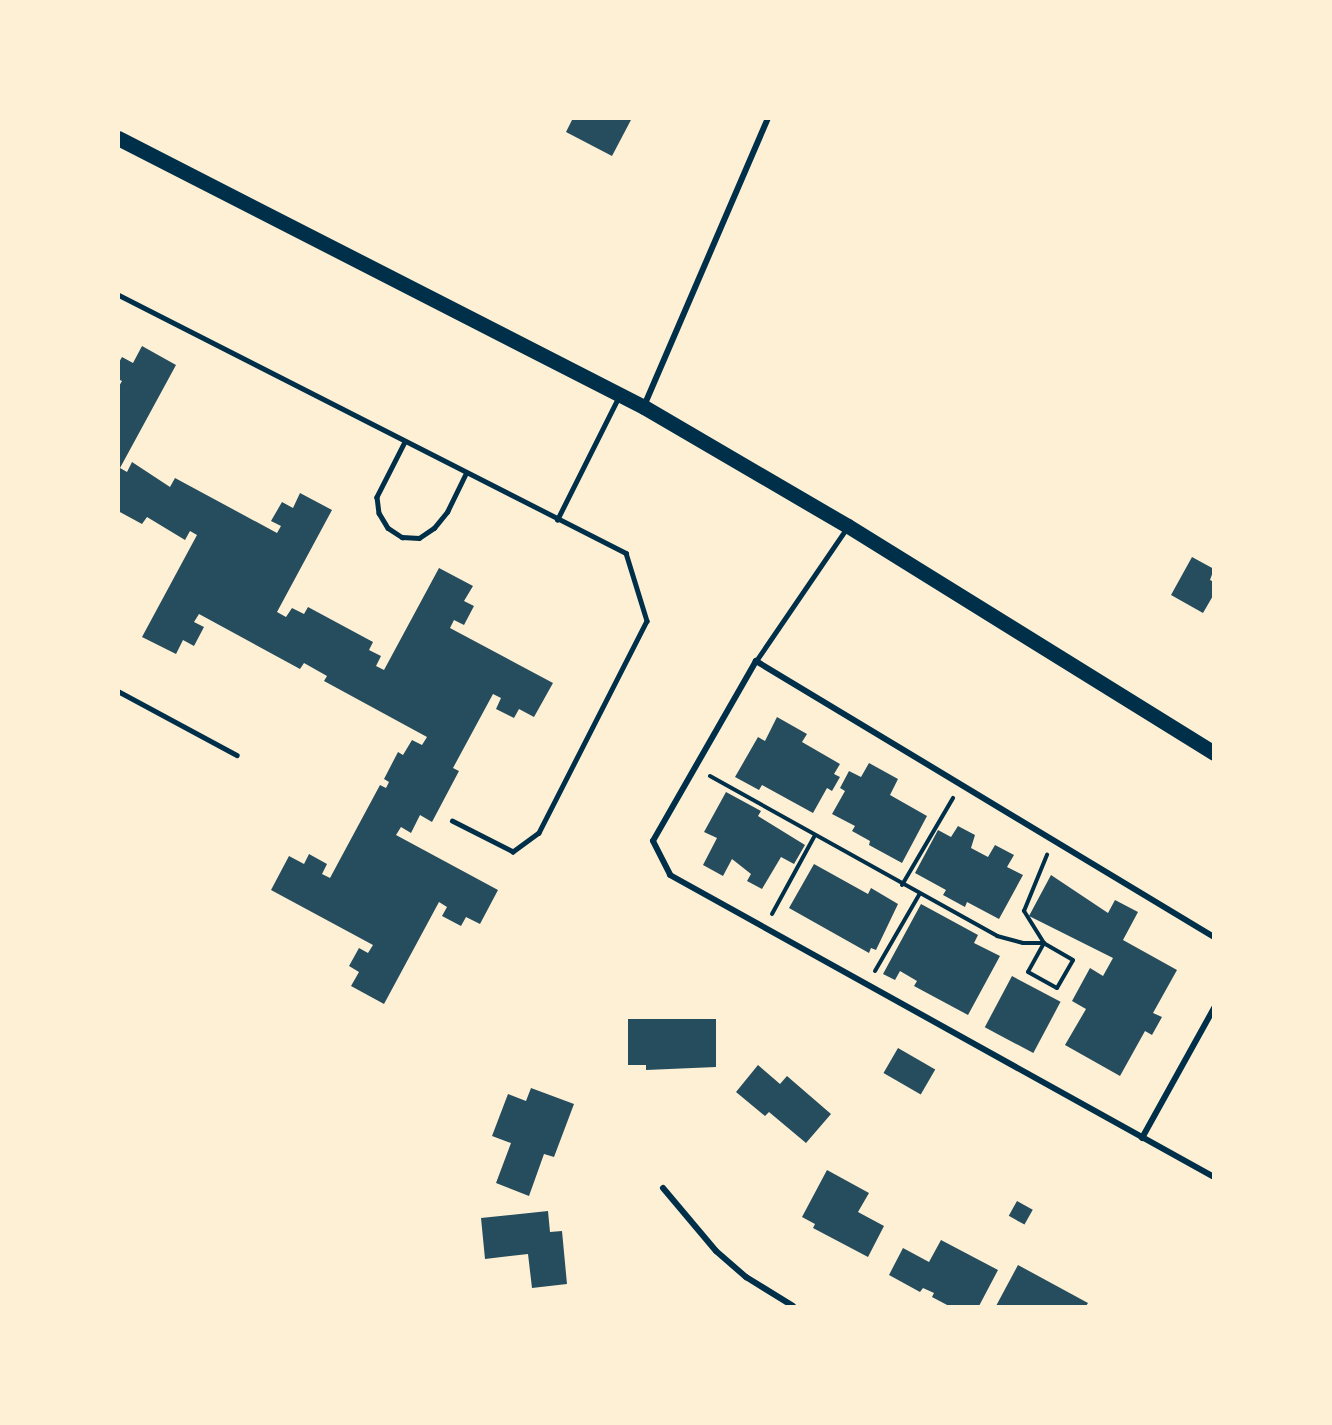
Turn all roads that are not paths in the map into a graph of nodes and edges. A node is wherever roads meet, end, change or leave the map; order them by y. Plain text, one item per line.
1 (768, 118) edge
2 (118, 138) edge
3 (119, 295) edge
4 (620, 394) junction
5 (644, 406) junction
6 (405, 442) junction
7 (466, 473) junction
8 (557, 520) junction
9 (848, 526) junction
10 (756, 661) junction
11 (118, 691) edge
12 (1214, 753) edge
13 (237, 755) dead end
14 (452, 821) dead end
15 (1214, 937) edge
16 (1214, 1008) edge
17 (1142, 1138) junction
18 (1214, 1178) edge
19 (663, 1188) dead end
20 (793, 1306) edge

1 - 5 street
2 - 4 main road
3 - 6 lane
4 - 5 main road
4 - 8 lane
5 - 9 main road
6 - 7 lane
6 - 7 lane
7 - 8 lane
8 - 14 lane
9 - 10 lane
9 - 12 main road
10 - 15 street
10 - 17 street
11 - 13 lane
16 - 17 street
17 - 18 street
19 - 20 street

